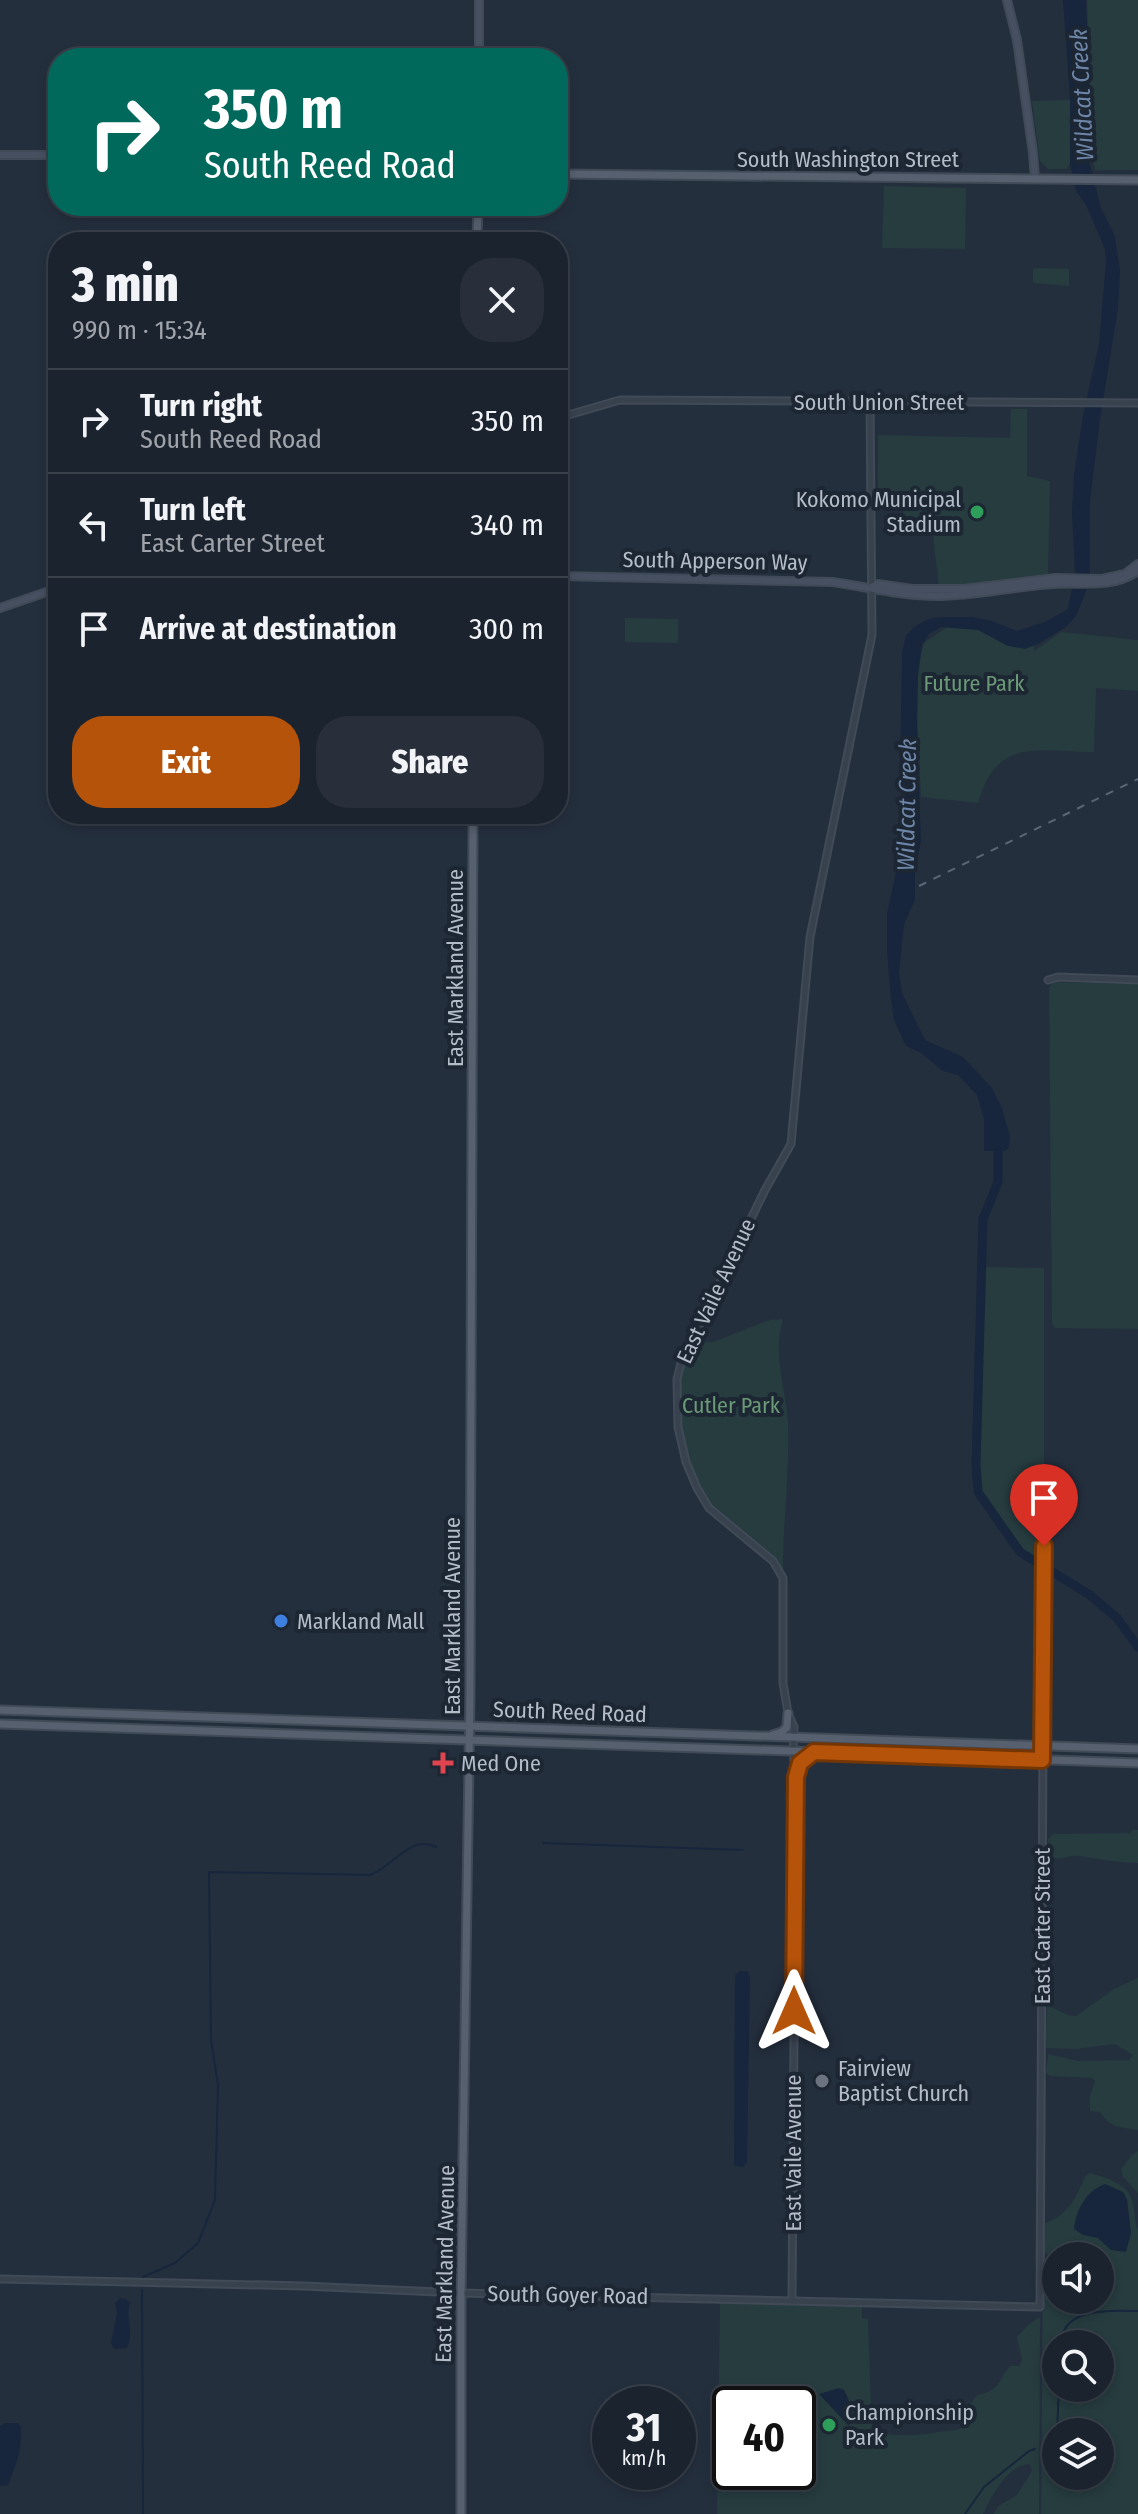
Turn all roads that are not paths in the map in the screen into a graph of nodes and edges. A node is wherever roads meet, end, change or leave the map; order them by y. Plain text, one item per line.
1 (479, 0) edge
2 (1007, 0) edge
3 (479, 48) edge
4 (0, 155) edge
5 (48, 155) edge
6 (568, 174) edge
7 (1035, 179) junction
8 (1138, 180) edge
9 (870, 401) junction
10 (1138, 403) edge
11 (568, 415) edge
12 (1138, 564) edge
13 (1138, 571) edge
14 (568, 576) edge
15 (1102, 582) junction
16 (871, 587) junction
17 (48, 591) edge
18 (0, 608) edge
19 (473, 824) edge
20 (1048, 980) dead end
21 (1138, 980) edge
22 (1044, 1546) dead end
23 (0, 1710) edge
24 (788, 1713) junction
25 (0, 1724) edge
26 (469, 1726) junction
27 (766, 1737) junction
28 (795, 1738) junction
29 (469, 1740) junction
30 (1042, 1746) junction
31 (1138, 1749) edge
32 (793, 1752) junction
33 (814, 1752) junction
34 (1042, 1760) junction
35 (1138, 1763) edge
36 (796, 1777) junction
37 (0, 2279) edge
38 (461, 2293) junction
39 (792, 2300) junction
40 (1040, 2307) joint
41 (461, 2514) edge

1 - 3 main road
2 - 7 main road
4 - 5 main road
6 - 7 main road, South Washington Street
7 - 8 main road, South Washington Street
9 - 10 street, South Union Street
9 - 11 street, South Union Street
9 - 16 street, East Vaile Avenue
12 - 15 main road, South Apperson Way
13 - 15 main road, South Apperson Way
14 - 16 main road, South Apperson Way
15 - 16 main road, South Apperson Way
16 - 24 street, East Vaile Avenue
17 - 18 main road
19 - 26 main road, East Markland Avenue
20 - 21 street
22 - 30 street, East Carter Street
23 - 26 main road, South Reed Road
24 - 27 main road
24 - 28 street, East Vaile Avenue
25 - 29 main road, South Reed Road
26 - 27 main road, South Reed Road
26 - 29 main road, East Markland Avenue
27 - 28 main road, South Reed Road
28 - 30 main road, South Reed Road
28 - 32 street, East Vaile Avenue
29 - 32 main road, South Reed Road
29 - 38 main road, East Markland Avenue
30 - 31 main road, South Reed Road
30 - 34 street, East Carter Street
32 - 33 main road, South Reed Road
32 - 36 street, East Vaile Avenue
33 - 34 main road, South Reed Road
33 - 36 main road
34 - 35 main road, South Reed Road
34 - 40 street, East Carter Street
36 - 39 street, East Vaile Avenue
37 - 38 street, South Goyer Road
38 - 39 street, South Goyer Road
38 - 41 main road, East Markland Avenue
39 - 40 street, South Goyer Road

